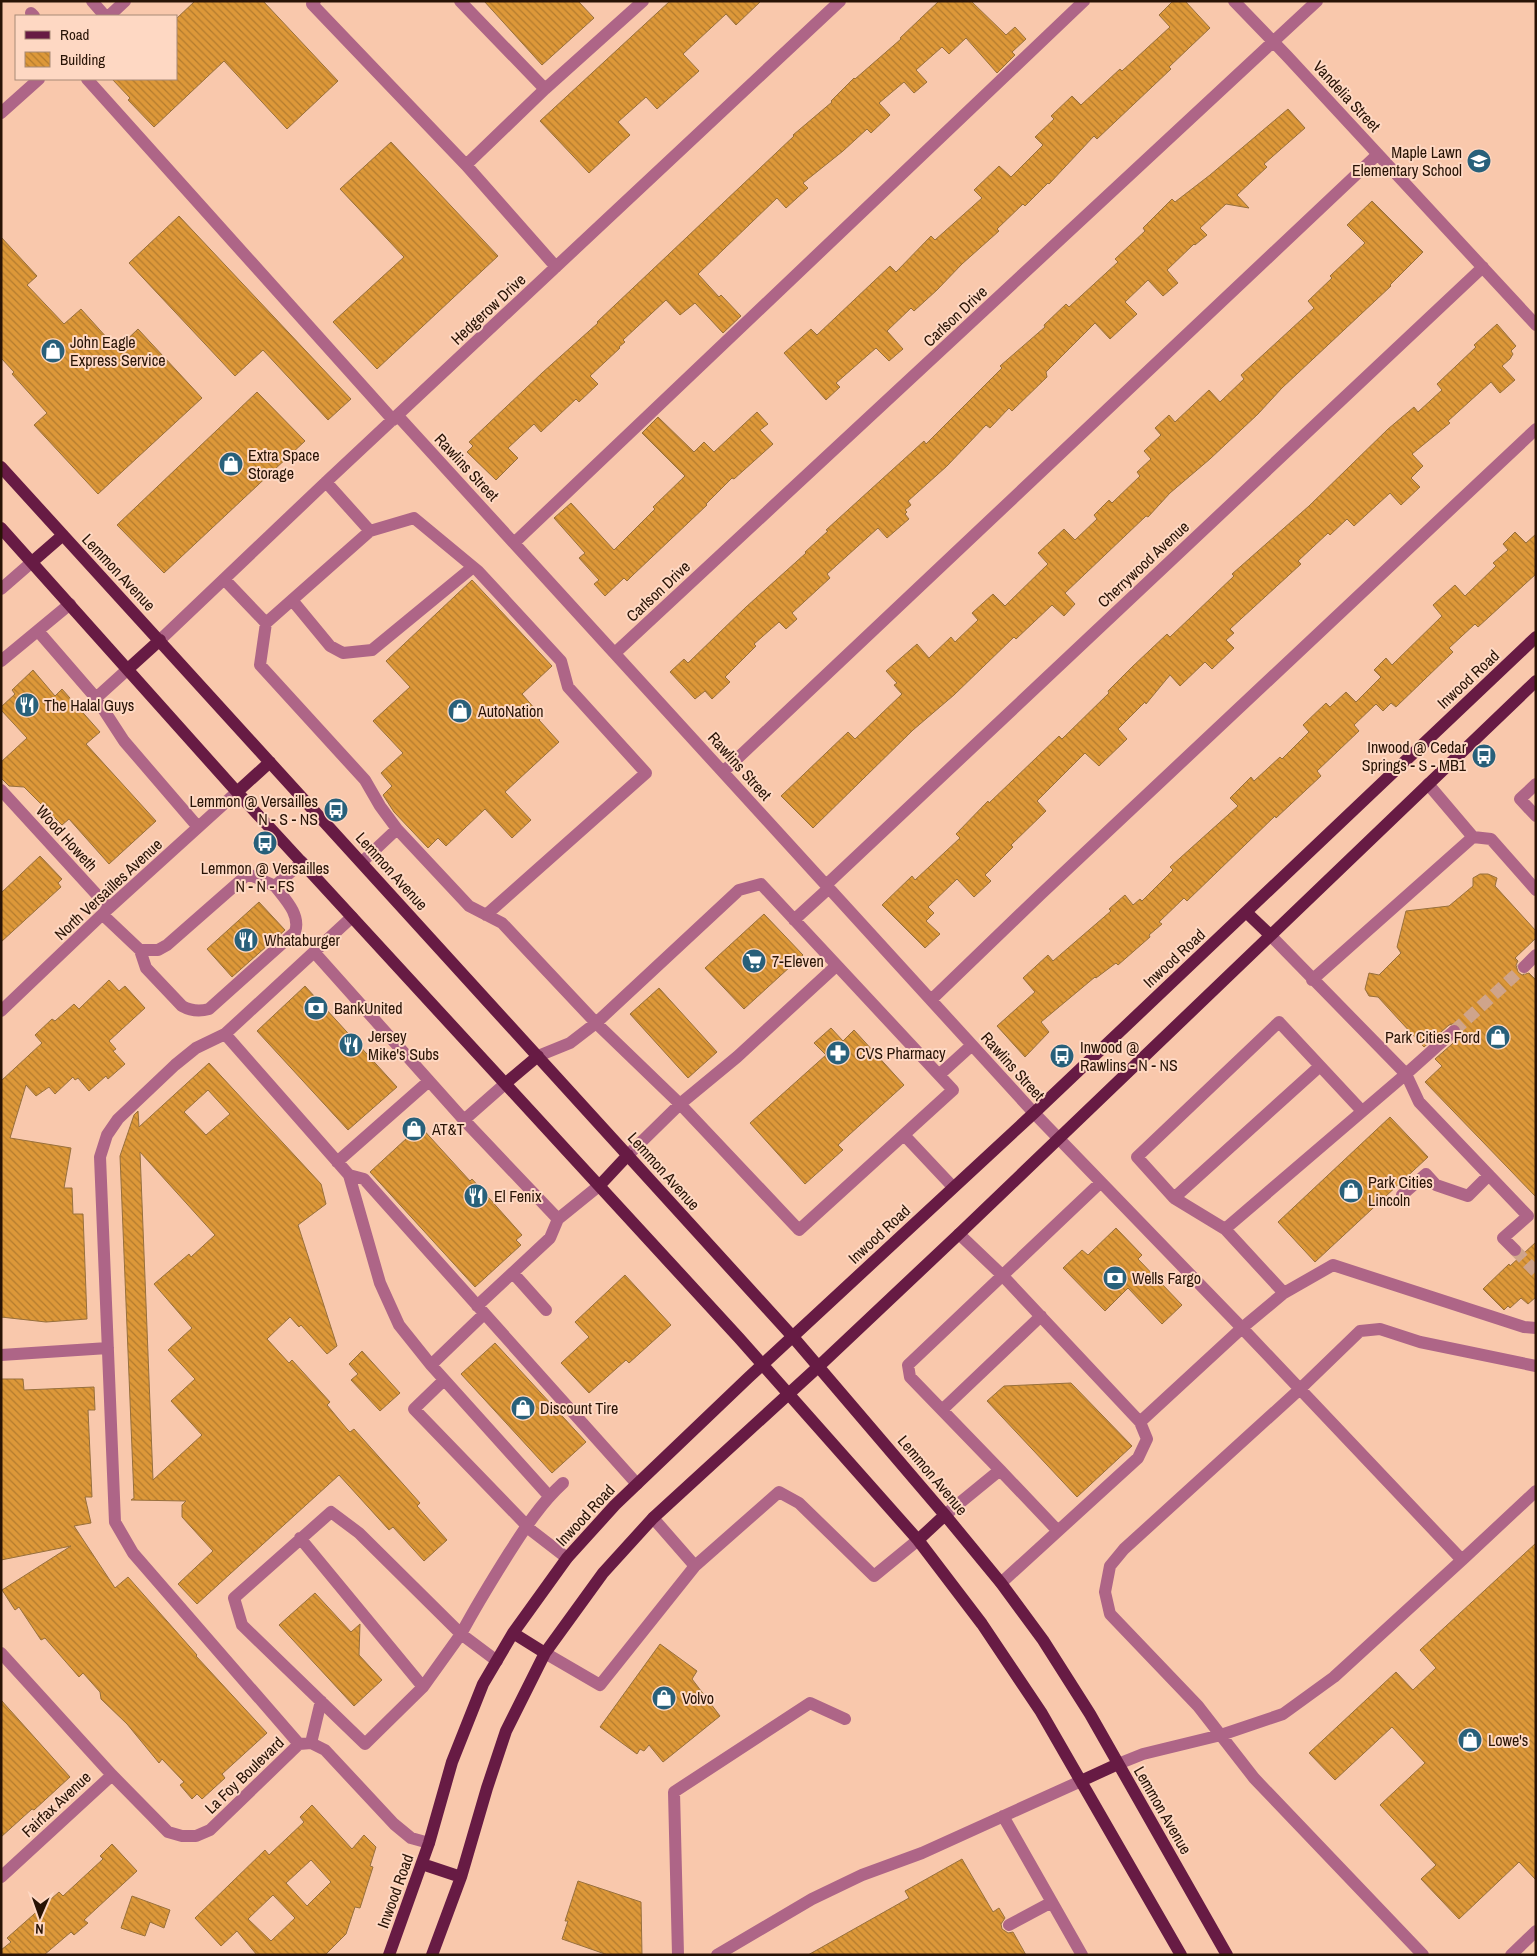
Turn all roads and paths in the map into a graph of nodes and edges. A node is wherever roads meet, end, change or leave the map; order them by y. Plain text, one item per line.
1 (92, 1) edge
2 (125, 1) edge
3 (460, 1) edge
4 (644, 1) edge
5 (840, 1) edge
6 (1084, 1) edge
7 (1234, 1) edge
8 (1317, 1) edge
9 (312, 2) edge
10 (106, 15) edge
11 (108, 15) edge
12 (1274, 42) junction
13 (38, 80) edge
14 (89, 80) edge
15 (545, 89) junction
16 (1, 113) edge
17 (1378, 154) junction
18 (466, 165) junction
19 (556, 267) junction
20 (1483, 267) junction
21 (1536, 325) edge
22 (395, 418) junction
23 (1536, 429) edge
24 (1, 466) edge
25 (326, 482) junction
26 (1, 528) edge
27 (370, 531) junction
28 (63, 535) junction
29 (514, 543) junction
30 (32, 562) junction
31 (473, 566) junction
32 (224, 579) junction
33 (1, 590) edge
34 (292, 600) junction
35 (70, 604) junction
36 (266, 623) junction
37 (38, 631) junction
38 (1536, 638) edge
39 (160, 640) junction
40 (615, 653) junction
41 (1, 661) edge
42 (128, 669) junction
43 (1536, 681) edge
44 (96, 698) junction
45 (270, 762) junction
46 (723, 772) junction
47 (1428, 784) junction
48 (1536, 784) edge
49 (238, 792) junction
50 (4, 798) edge
51 (1536, 816) edge
52 (198, 828) junction
53 (397, 829) junction
54 (1473, 837) junction
55 (302, 862) junction
56 (362, 862) junction
57 (275, 886) junction
58 (828, 886) junction
59 (1536, 890) edge
60 (106, 912) junction
61 (1246, 912) junction
62 (486, 915) junction
63 (352, 916) junction
64 (794, 920) junction
65 (1270, 935) junction
66 (140, 950) junction
67 (314, 952) junction
68 (1536, 955) edge
69 (836, 966) junction
70 (1524, 967) tunnel mouth
71 (1312, 980) junction
72 (931, 1000) junction
73 (1, 1011) edge
74 (596, 1023) junction
75 (1454, 1031) tunnel mouth
76 (225, 1034) junction
77 (972, 1045) junction
78 (538, 1056) junction
79 (1320, 1066) junction
80 (1406, 1074) junction
81 (939, 1075) junction
82 (429, 1081) junction
83 (506, 1083) junction
84 (680, 1104) junction
85 (1362, 1112) junction
86 (1034, 1113) junction
87 (464, 1120) junction
88 (905, 1136) junction
89 (1058, 1139) junction
90 (628, 1155) junction
91 (337, 1162) junction
92 (349, 1175) junction
93 (1489, 1175) junction
94 (1100, 1183) junction
95 (600, 1185) junction
96 (953, 1187) junction
97 (1402, 1195) dead end
98 (1174, 1198) junction
99 (558, 1219) junction
100 (1225, 1229) junction
101 (959, 1234) junction
102 (1515, 1250) tunnel mouth
103 (513, 1273) junction
104 (1002, 1274) junction
105 (1284, 1293) junction
106 (481, 1310) junction
107 (546, 1310) dead end
108 (1041, 1316) junction
109 (1242, 1328) junction
110 (1536, 1328) edge
111 (793, 1337) junction
112 (108, 1348) junction
113 (1, 1355) edge
114 (763, 1364) junction
115 (431, 1365) junction
116 (1536, 1366) edge
117 (818, 1367) junction
118 (444, 1380) junction
119 (1300, 1389) junction
120 (788, 1392) junction
121 (942, 1410) junction
122 (1140, 1422) junction
123 (1000, 1470) junction
124 (563, 1483) dead end
125 (637, 1484) junction
126 (1536, 1491) edge
127 (549, 1496) junction
128 (945, 1514) junction
129 (653, 1518) junction
130 (527, 1526) junction
131 (1058, 1531) junction
132 (300, 1538) junction
133 (918, 1540) junction
134 (567, 1558) junction
135 (1462, 1560) junction
136 (695, 1566) junction
137 (1002, 1583) junction
138 (513, 1633) junction
139 (461, 1634) junction
140 (545, 1654) junction
141 (3, 1659) edge
142 (497, 1661) junction
143 (423, 1687) junction
144 (321, 1701) junction
145 (845, 1719) dead end
146 (1220, 1735) junction
147 (305, 1743) junction
148 (1118, 1764) junction
149 (112, 1775) junction
150 (1081, 1781) junction
151 (1003, 1816) junction
152 (429, 1843) junction
153 (422, 1864) junction
154 (1, 1877) edge
155 (461, 1877) junction
156 (1052, 1902) junction
157 (1009, 1925) dead end
158 (1536, 1931) edge
159 (390, 1955) edge
160 (432, 1955) edge
161 (678, 1955) edge
162 (717, 1955) edge
163 (1082, 1955) edge
164 (1182, 1955) edge
165 (1227, 1955) edge
166 (1423, 1955) edge
167 (1511, 1955) edge

1 - 10 street
2 - 11 street
3 - 15 street
4 - 15 street
5 - 19 street, Hedgerow Drive
6 - 29 street
7 - 12 street, Vandelia Street
8 - 12 street, Carlson Drive
9 - 18 street
12 - 17 street, Vandelia Street
12 - 40 street, Carlson Drive
13 - 16 street
14 - 22 street, Rawlins Street
15 - 18 street
17 - 20 street, Vandelia Street
17 - 46 street
18 - 19 street
19 - 22 street, Hedgerow Drive
20 - 21 street, Vandelia Street
20 - 58 street, Cherrywood Avenue
22 - 25 street, Hedgerow Drive
22 - 29 street, Rawlins Street
23 - 72 street
24 - 28 main road, Lemmon Avenue
25 - 27 street
25 - 32 street, Hedgerow Drive
26 - 30 main road
27 - 31 street
27 - 34 street
28 - 30 main road
28 - 39 main road, Lemmon Avenue
29 - 40 street, Rawlins Street
30 - 33 street
30 - 35 main road
31 - 34 street
31 - 62 street
32 - 36 street
32 - 39 street, Hedgerow Drive
34 - 36 street
35 - 37 street
35 - 42 main road
36 - 53 street
37 - 41 street
37 - 44 street
38 - 61 main road, Inwood Road
39 - 42 main road
39 - 45 main road, Lemmon Avenue
40 - 46 street, Rawlins Street
42 - 44 street
42 - 49 main road
43 - 47 main road
44 - 52 street
45 - 49 main road
45 - 56 main road, Lemmon Avenue
46 - 58 street, Rawlins Street
47 - 54 street
47 - 65 main road
48 - 51 street
49 - 52 street, North Versailles Avenue
49 - 55 main road
50 - 60 street, Wood Howeth
52 - 60 street, North Versailles Avenue
53 - 56 street
53 - 62 street
54 - 59 street
54 - 71 street
55 - 57 street
55 - 63 main road
56 - 78 main road, Lemmon Avenue
57 - 66 street
57 - 66 street
58 - 64 street, Cherrywood Avenue
58 - 72 street, Rawlins Street
60 - 66 street, Wood Howeth
60 - 73 street, North Versailles Avenue
61 - 65 main road
61 - 86 main road, Inwood Road
62 - 74 street
63 - 67 street
63 - 83 main road
64 - 69 street
64 - 74 street
65 - 71 street
65 - 89 main road
67 - 76 street
67 - 82 street
68 - 70 street
69 - 81 street
69 - 84 street
71 - 80 street
72 - 77 street, Rawlins Street
74 - 78 street
74 - 84 street
75 - 80 street
76 - 91 street
76 - 112 street
77 - 81 street
77 - 86 street, Rawlins Street
78 - 83 main road
78 - 90 main road, Lemmon Avenue
79 - 85 street
79 - 98 street
79 - 98 street
80 - 85 street
80 - 93 street
81 - 88 street
82 - 87 street
82 - 91 street
83 - 87 street
83 - 95 main road
84 - 88 street
84 - 90 street
85 - 100 street
86 - 89 street, Rawlins Street
86 - 96 main road, Inwood Road
87 - 99 street
88 - 96 street
89 - 94 street, Rawlins Street
89 - 101 main road
90 - 95 main road
90 - 111 main road, Lemmon Avenue
91 - 92 street
92 - 106 street
92 - 115 street
93 - 97 street
93 - 102 street
94 - 104 street
94 - 109 street, Rawlins Street
95 - 99 street
95 - 114 main road
96 - 111 main road, Inwood Road
98 - 100 street
99 - 103 street
100 - 105 street
101 - 104 street
101 - 117 main road
103 - 106 street
103 - 107 street
104 - 108 street
104 - 121 street
105 - 109 street
105 - 110 street
106 - 115 street
106 - 125 street
108 - 121 street
108 - 122 street
109 - 119 street, Rawlins Street
109 - 122 street
111 - 114 main road, Inwood Road
111 - 117 main road, Lemmon Avenue
112 - 113 street
112 - 147 street
114 - 120 main road
114 - 125 main road, Inwood Road
115 - 118 street
116 - 119 street
117 - 120 main road
117 - 128 main road, Lemmon Avenue
118 - 127 street
118 - 130 street
119 - 135 street, Rawlins Street
119 - 146 street
120 - 129 main road
120 - 133 main road
121 - 123 street
122 - 131 street
123 - 128 street
123 - 131 street
124 - 127 street
125 - 134 main road, Inwood Road
126 - 135 street
127 - 130 street
128 - 133 main road
128 - 137 main road, Lemmon Avenue
129 - 136 street
129 - 140 main road
130 - 134 street
130 - 139 street
131 - 137 street
132 - 139 street
132 - 143 street
132 - 144 street
133 - 136 street
133 - 150 main road
134 - 138 main road, Inwood Road
135 - 146 street
136 - 140 street
137 - 148 main road, Lemmon Avenue
138 - 140 main road
138 - 142 main road, Inwood Road
139 - 142 street
139 - 143 street
140 - 155 main road
141 - 149 street, La Foy Boulevard
142 - 152 main road, Inwood Road
143 - 144 street
144 - 147 street
145 - 161 street
146 - 148 street
146 - 166 street
147 - 149 street, La Foy Boulevard
147 - 152 street, La Foy Boulevard
148 - 150 main road
148 - 165 main road, Lemmon Avenue
149 - 154 street, Fairfax Avenue
150 - 151 street
150 - 164 main road
151 - 156 street
151 - 162 street
152 - 153 main road, Inwood Road
153 - 155 main road
153 - 159 main road, Inwood Road
155 - 160 main road
156 - 157 street
156 - 163 street
158 - 167 street

